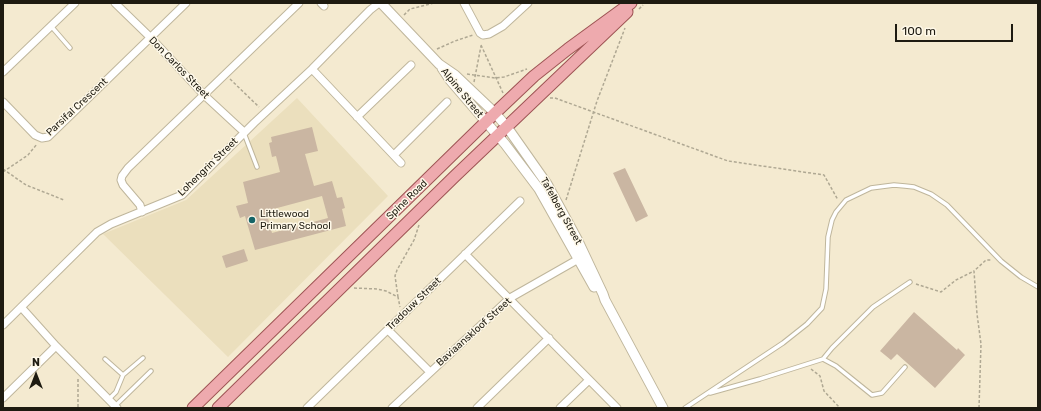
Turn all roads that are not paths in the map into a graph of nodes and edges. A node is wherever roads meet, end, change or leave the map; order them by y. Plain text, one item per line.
1 (75, 3) edge
2 (115, 3) edge
3 (186, 3) edge
4 (299, 3) edge
5 (380, 3) edge
6 (464, 3) edge
7 (528, 3) edge
8 (636, 5) edge
9 (51, 26) junction
10 (151, 38) junction
11 (70, 48) dead end
12 (439, 64) junction
13 (411, 65) dead end
14 (312, 69) junction
15 (3, 72) edge
16 (204, 95) junction
17 (3, 102) edge
18 (447, 102) dead end
19 (495, 113) junction
20 (357, 117) junction
21 (486, 122) junction
22 (507, 127) junction
23 (244, 132) junction
24 (498, 136) junction
25 (394, 155) junction
26 (401, 163) dead end
27 (257, 167) dead end
28 (520, 201) dead end
29 (142, 212) junction
30 (466, 254) junction
31 (581, 258) junction
32 (910, 282) road end
33 (1038, 287) edge
34 (510, 298) junction
35 (21, 307) junction
36 (3, 325) edge
37 (388, 330) junction
38 (549, 338) junction
39 (56, 346) junction
40 (143, 358) dead end
41 (105, 359) dead end
42 (823, 359) junction
43 (905, 367) dead end
44 (152, 371) dead end
45 (430, 372) junction
46 (123, 375) junction
47 (589, 380) junction
48 (707, 394) junction
49 (3, 398) edge
50 (108, 399) junction
51 (116, 407) edge
52 (193, 408) edge
53 (218, 408) edge
54 (307, 408) edge
55 (392, 408) edge
56 (477, 408) edge
57 (560, 408) edge
58 (617, 408) edge
59 (663, 408) edge
60 (685, 408) edge

1 - 9 street
2 - 10 street, Don Carlos Street
3 - 10 street, Parsifal Crescent
4 - 16 street
5 - 12 street, Alpine Street
5 - 14 street, Lohengrin Street
6 - 7 street
8 - 19 main road, Spine Road
8 - 22 main road, Spine Road
9 - 11 lane
9 - 15 street
10 - 16 street, Don Carlos Street
10 - 17 street, Parsifal Crescent
12 - 19 street, Alpine Street
12 - 21 street, Alpine Street
13 - 20 street
14 - 20 street
14 - 23 street, Lohengrin Street
16 - 23 street, Don Carlos Street
16 - 29 street
18 - 25 street
19 - 21 main road, Spine Road
19 - 22 street, Alpine Street
20 - 25 street
21 - 24 street, Alpine Street
21 - 52 main road, Spine Road
22 - 24 main road, Spine Road
22 - 31 street, Tafelberg Street
23 - 27 lane
23 - 29 street, Lohengrin Street
24 - 31 street, Tafelberg Street
24 - 53 main road, Spine Road
25 - 26 street
28 - 30 street, Tradouw Street
29 - 35 street, Lohengrin Street
30 - 34 street
30 - 37 street, Tradouw Street
31 - 34 street, Baviaanskloof Street
31 - 59 street, Tafelberg Street
32 - 42 lane
33 - 48 lane
34 - 38 street
34 - 45 street, Baviaanskloof Street
35 - 36 street, Lohengrin Street
35 - 39 street
37 - 45 street
37 - 54 street, Tradouw Street
38 - 47 street
38 - 56 street
39 - 49 street
39 - 50 street
40 - 46 lane
41 - 46 lane
42 - 43 lane
42 - 48 lane
44 - 51 lane
45 - 55 street, Baviaanskloof Street
46 - 50 lane
47 - 57 street
47 - 58 street
48 - 60 lane
50 - 51 street

